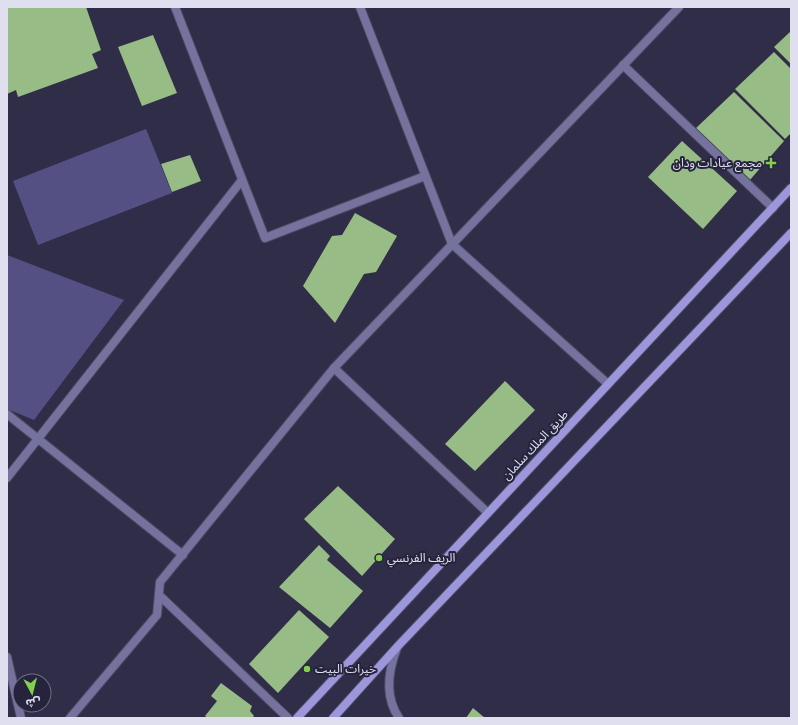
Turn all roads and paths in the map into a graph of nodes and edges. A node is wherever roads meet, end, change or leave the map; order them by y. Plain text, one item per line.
1 (175, 7) edge
2 (360, 7) edge
3 (679, 7) edge
4 (623, 66) junction
5 (425, 176) junction
6 (242, 180) junction
7 (791, 188) edge
8 (773, 208) junction
9 (791, 233) edge
10 (452, 244) junction
11 (334, 368) junction
12 (608, 384) junction
13 (7, 414) edge
14 (38, 439) junction
15 (7, 478) edge
16 (488, 514) junction
17 (182, 555) junction
18 (159, 595) junction
19 (398, 646) junction
20 (7, 657) edge
21 (21, 718) edge
22 (70, 718) edge
23 (288, 718) edge
24 (297, 718) edge
25 (333, 718) edge
26 (398, 718) edge

1 - 6 street
2 - 5 street
3 - 4 street
4 - 8 street
4 - 10 street
5 - 6 street
5 - 10 street
6 - 14 street
7 - 8 main road, طريق الملك سلمان
8 - 12 main road, طريق الملك سلمان
9 - 19 main road
10 - 11 street
10 - 12 street
11 - 16 street
11 - 17 street
12 - 16 main road, طريق الملك سلمان
13 - 14 street
14 - 15 street
14 - 17 street
16 - 24 main road, طريق الملك سلمان
17 - 18 street
18 - 22 street
18 - 23 street
19 - 25 main road
19 - 26 street
20 - 21 street

